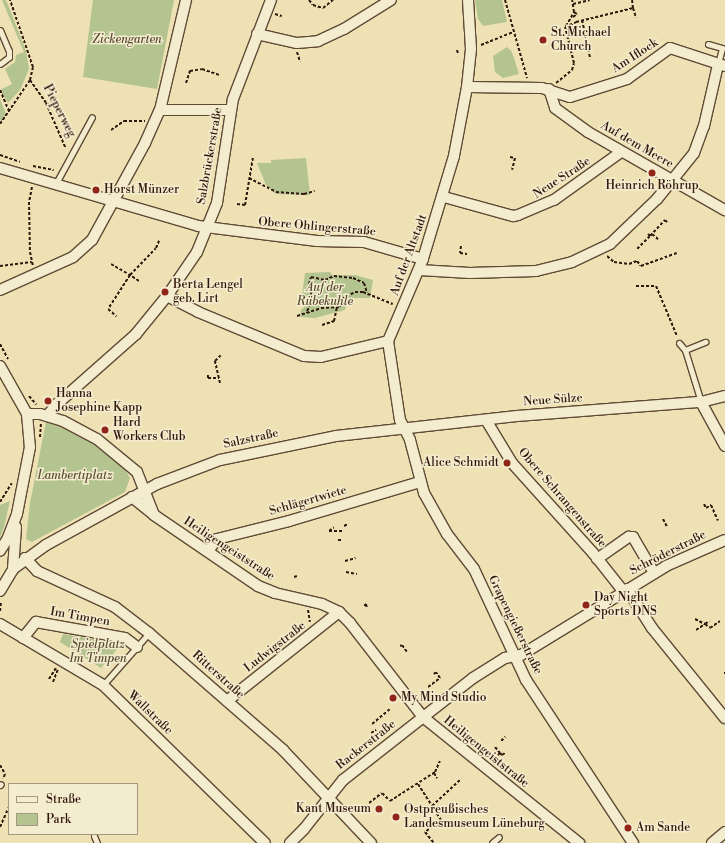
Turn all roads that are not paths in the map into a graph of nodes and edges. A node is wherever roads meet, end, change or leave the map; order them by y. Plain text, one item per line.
1 (186, 0) edge
2 (271, 0) edge
3 (391, 0) edge
4 (468, 0) edge
5 (0, 30) edge
6 (257, 34) junction
7 (708, 44) dead end
8 (0, 64) edge
9 (721, 66) edge
10 (468, 87) junction
11 (546, 89) junction
12 (160, 110) junction
13 (230, 110) junction
14 (92, 117) dead end
15 (620, 152) junction
16 (0, 168) edge
17 (673, 182) junction
18 (55, 185) junction
19 (444, 197) junction
20 (112, 202) junction
21 (725, 210) edge
22 (207, 228) junction
23 (423, 259) junction
24 (419, 270) junction
25 (0, 290) edge
26 (167, 296) junction
27 (388, 341) junction
28 (679, 342) road end
29 (705, 342) dead end
30 (685, 350) junction
31 (0, 366) edge
32 (725, 396) edge
33 (701, 402) junction
34 (28, 418) junction
35 (483, 420) junction
36 (47, 421) junction
37 (405, 430) junction
38 (383, 432) joint
39 (725, 446) edge
40 (420, 482) junction
41 (145, 490) junction
42 (132, 497) junction
43 (17, 514) junction
44 (154, 515) junction
45 (725, 540) edge
46 (0, 551) edge
47 (208, 551) junction
48 (25, 558) junction
49 (597, 559) junction
50 (13, 569) junction
51 (654, 573) junction
52 (3, 579) edge
53 (625, 590) junction
54 (0, 591) edge
55 (339, 612) junction
56 (0, 624) edge
57 (149, 633) junction
58 (23, 638) junction
59 (137, 647) junction
60 (513, 656) junction
61 (102, 685) junction
62 (227, 701) junction
63 (423, 717) junction
64 (725, 718) edge
65 (328, 796) junction
66 (725, 832) edge
67 (94, 836) dead end
68 (500, 837) dead end
69 (96, 843) edge
70 (264, 843) edge
71 (290, 843) edge
72 (371, 843) edge
73 (492, 843) edge
74 (579, 843) edge
75 (633, 843) edge
76 (712, 843) edge

1 - 12 street
2 - 6 street, Salzbrückerstraße
3 - 6 street
4 - 10 street, Auf der Altstadt
5 - 8 lane
6 - 13 street, Salzbrückerstraße
7 - 9 lane
9 - 11 street, Am Iflock
9 - 17 street
10 - 11 street
10 - 19 street, Auf der Altstadt
11 - 15 street, Auf dem Meere
12 - 13 street
12 - 20 street
13 - 22 street, Salzbrückerstraße
14 - 18 lane, Pieperweg
15 - 17 street, Auf dem Meere
15 - 19 street, Neue Straße
16 - 18 street, Obere Ohlingerstraße
17 - 21 street, Auf dem Meere
17 - 24 street
18 - 20 street, Obere Ohlingerstraße
19 - 23 street, Auf der Altstadt
20 - 22 street, Obere Ohlingerstraße
20 - 25 street
22 - 23 street, Obere Ohlingerstraße
22 - 26 street, Salzbrückerstraße
23 - 24 street, Auf der Altstadt
24 - 27 street, Auf der Altstadt
26 - 27 street
26 - 36 street, Salzbrückerstraße
27 - 37 street
28 - 30 lane
29 - 30 lane
30 - 33 lane
31 - 34 street
32 - 33 street, Neue Sülze
33 - 35 street, Neue Sülze
33 - 39 street
34 - 36 street
34 - 43 street
35 - 37 street, Neue Sülze
35 - 49 street, Obere Schrangenstraße
36 - 41 street
37 - 38 street, Neue Sülze
37 - 40 street, Grapengießerstraße
38 - 41 street, Salzstraße
40 - 47 street, Schlägertwiete
40 - 60 street, Grapengießerstraße
41 - 42 street, Salzstraße
41 - 44 street
42 - 44 street, Heiligengeiststraße
42 - 48 street, Salzstraße
43 - 46 street
43 - 50 street
44 - 47 street, Heiligengeiststraße
45 - 51 street, Schröderstraße
47 - 55 street, Heiligengeiststraße
48 - 50 street, Salzstraße
48 - 57 street, Ritterstraße
49 - 51 street
49 - 53 street, Obere Schrangenstraße
50 - 52 street
51 - 53 street, Schröderstraße
52 - 54 street
53 - 60 street, Schröderstraße
53 - 64 street, Obere Schrangenstraße
55 - 62 street, Ludwigstraße
55 - 63 street, Heiligengeiststraße
56 - 58 street, Wallstraße
57 - 59 lane
57 - 62 street, Ritterstraße
58 - 59 street, Im Timpen
58 - 61 street, Wallstraße
59 - 61 lane
60 - 63 street, Rackerstraße
60 - 75 street, Grapengießerstraße
61 - 70 street, Wallstraße
62 - 65 street, Ritterstraße
63 - 65 street, Rackerstraße
63 - 74 street, Heiligengeiststraße
65 - 71 street, Rackerstraße
65 - 72 street, Ritterstraße
66 - 76 street
67 - 69 lane
68 - 73 lane

